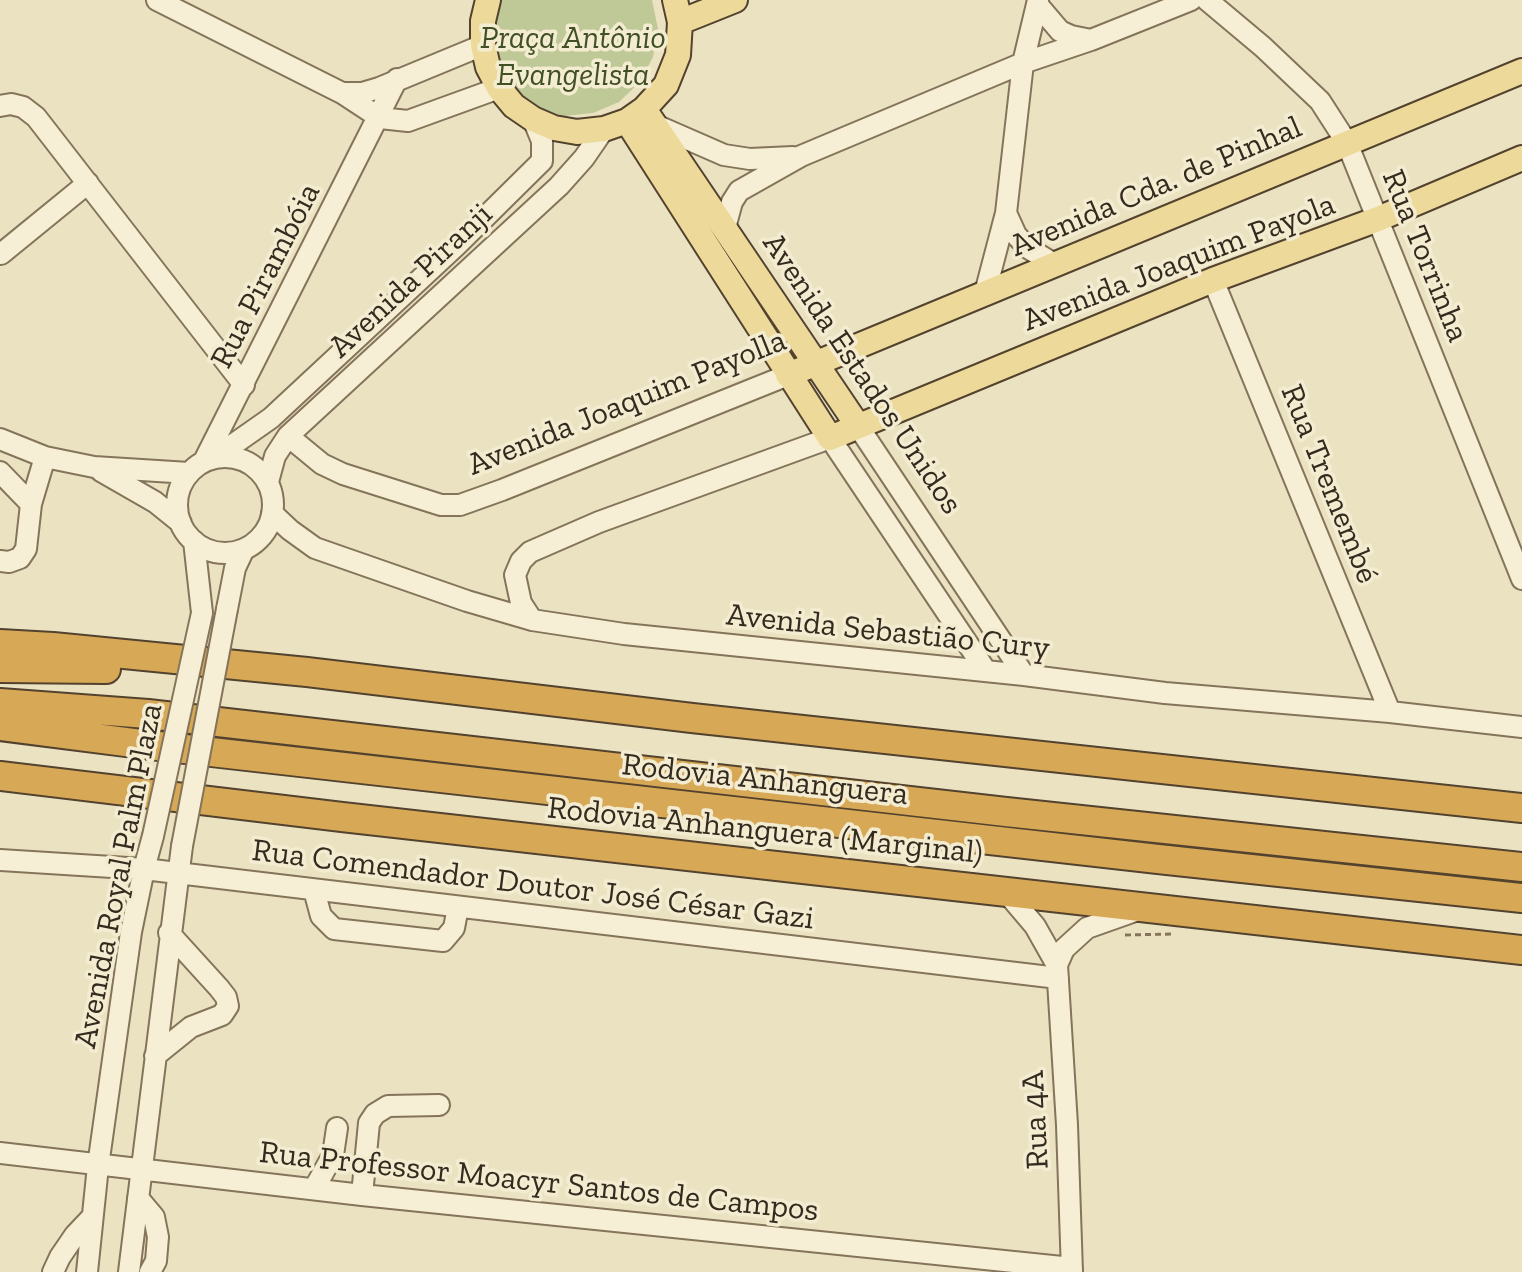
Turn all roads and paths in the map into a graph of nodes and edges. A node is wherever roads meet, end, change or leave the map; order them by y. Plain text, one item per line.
1 (157, 0) edge
2 (488, 0) edge
3 (735, 0) edge
4 (1191, 0) edge
5 (1207, 0) edge
6 (1038, 2) edge
7 (678, 11) edge
8 (1091, 40) junction
9 (483, 45) junction
10 (1023, 63) junction
11 (1522, 71) edge
12 (397, 79) junction
13 (499, 88) junction
14 (342, 93) junction
15 (0, 106) edge
16 (380, 118) junction
17 (533, 119) junction
18 (632, 121) junction
19 (1347, 143) junction
20 (801, 156) junction
21 (1522, 158) edge
22 (88, 183) junction
23 (1006, 213) junction
24 (1378, 219) junction
25 (725, 228) junction
26 (1, 254) edge
27 (1054, 264) junction
28 (1213, 280) junction
29 (985, 293) junction
30 (815, 362) junction
31 (788, 375) junction
32 (244, 385) junction
33 (858, 426) junction
34 (288, 436) junction
35 (830, 438) junction
36 (0, 439) edge
37 (45, 457) junction
38 (202, 464) junction
39 (94, 467) junction
40 (0, 472) edge
41 (268, 482) junction
42 (31, 504) junction
43 (272, 513) junction
44 (181, 523) junction
45 (194, 541) junction
46 (244, 549) junction
47 (1517, 554) edge
48 (0, 561) edge
49 (1522, 579) edge
50 (532, 620) junction
51 (0, 644) edge
52 (0, 668) edge
53 (986, 671) junction
54 (307, 672) junction
55 (1024, 675) junction
56 (0, 703) edge
57 (1390, 712) junction
58 (0, 726) edge
59 (1522, 727) edge
60 (0, 776) edge
61 (1516, 807) edge
62 (0, 860) edge
63 (1522, 867) edge
64 (144, 869) junction
65 (177, 873) junction
66 (314, 890) junction
67 (1007, 893) junction
68 (1522, 898) edge
69 (458, 907) junction
70 (1149, 908) junction
71 (169, 933) junction
72 (1522, 950) edge
73 (1058, 971) junction
74 (155, 1056) junction
75 (439, 1105) dead end
76 (337, 1128) dead end
77 (0, 1153) edge
78 (98, 1166) junction
79 (141, 1170) junction
80 (314, 1189) junction
81 (362, 1195) junction
82 (138, 1198) junction
83 (92, 1217) junction
84 (1072, 1270) edge
85 (53, 1272) edge
86 (87, 1272) edge
87 (129, 1272) edge
88 (150, 1272) edge

1 - 14 street
2 - 9 main road
3 - 7 main road
4 - 8 street
5 - 19 street, Rua Torrinha
6 - 8 street
6 - 10 street
7 - 18 main road
8 - 10 street
9 - 12 street
9 - 13 main road
10 - 20 street
10 - 23 street
11 - 19 main road, Avenida Cda. de Pinhal
12 - 14 street
12 - 16 street, Rua Pirambóia
13 - 16 street
13 - 17 main road
14 - 16 street
15 - 22 street
16 - 32 street, Rua Pirambóia
17 - 18 main road
17 - 38 street, Avenida Piranji
18 - 20 street
18 - 25 main road, Avenida Estados Unidos
18 - 31 main road, Avenida Estados Unidos
18 - 34 street, Avenida Piranji
19 - 24 street, Rua Torrinha
19 - 27 main road, Avenida Cda. de Pinhal
20 - 25 street
21 - 24 main road, Avenida Joaquim Payola
22 - 26 street
22 - 32 street
23 - 27 street
23 - 29 street
24 - 28 main road, Avenida Joaquim Payola
24 - 47 street, Rua Torrinha
25 - 30 main road, Avenida Estados Unidos
27 - 29 main road, Avenida Cda. de Pinhal
28 - 33 main road, Avenida Joaquim Payola
28 - 57 street, Rua Tremembé
29 - 30 main road, Avenida Cda. de Pinhal
30 - 31 main road, Avenida Joaquim Payolla
30 - 33 main road, Avenida Estados Unidos
31 - 34 street, Avenida Joaquim Payolla
31 - 35 main road, Avenida Estados Unidos
32 - 38 street, Rua Pirambóia
33 - 35 main road, Avenida Joaquim Payola
33 - 55 street, Avenida Estados Unidos
34 - 41 street, Avenida Piranji
35 - 50 street
35 - 53 street, Avenida Estados Unidos
36 - 37 street
37 - 39 street
37 - 42 street
38 - 39 street
38 - 41 street
38 - 44 street
39 - 44 street
40 - 42 street
41 - 43 street
42 - 48 street
43 - 46 street
43 - 50 street, Avenida Sebastião Cury
44 - 45 street
45 - 46 street
45 - 64 street, Avenida Royal Palm Plaza, bridge
46 - 65 street, Avenida Royal Palm Plaza, bridge
47 - 49 street, Rua Torrinha
50 - 53 street, Avenida Sebastião Cury
51 - 54 highway
52 - 54 highway
53 - 55 street, Avenida Sebastião Cury
54 - 61 highway
55 - 57 street, Avenida Sebastião Cury
56 - 63 highway, Rodovia Anhanguera
57 - 59 street, Avenida Sebastião Cury
58 - 68 highway, Rodovia Anhanguera
60 - 67 highway, Rodovia Anhanguera (Marginal)
62 - 64 street, Rua Comendador Doutor José César Gazi
64 - 65 street, Rua Comendador Doutor José César Gazi
64 - 78 street, Avenida Royal Palm Plaza
65 - 66 street, Rua Comendador Doutor José César Gazi
65 - 71 street, Avenida Royal Palm Plaza
66 - 69 street, Rua Comendador Doutor José César Gazi
66 - 69 street
67 - 70 highway, Rodovia Anhanguera (Marginal)
67 - 73 street, Rua 4A
69 - 73 street, Rua Comendador Doutor José César Gazi
70 - 72 highway, Rodovia Anhanguera (Marginal)
70 - 73 street
71 - 74 street, Avenida Royal Palm Plaza
71 - 74 street
73 - 84 street, Rua 4A
74 - 79 street, Avenida Royal Palm Plaza
75 - 81 street
76 - 80 street
77 - 78 street, Rua Professor Moacyr Santos de Campos
78 - 79 street, Rua Professor Moacyr Santos de Campos
78 - 83 street, Avenida Royal Palm Plaza
79 - 80 street, Rua Professor Moacyr Santos de Campos
79 - 82 street, Avenida Royal Palm Plaza
80 - 81 street, Rua Professor Moacyr Santos de Campos
81 - 84 street, Rua Professor Moacyr Santos de Campos
82 - 87 street, Avenida Royal Palm Plaza
82 - 88 street
83 - 85 street
83 - 86 street, Avenida Royal Palm Plaza

